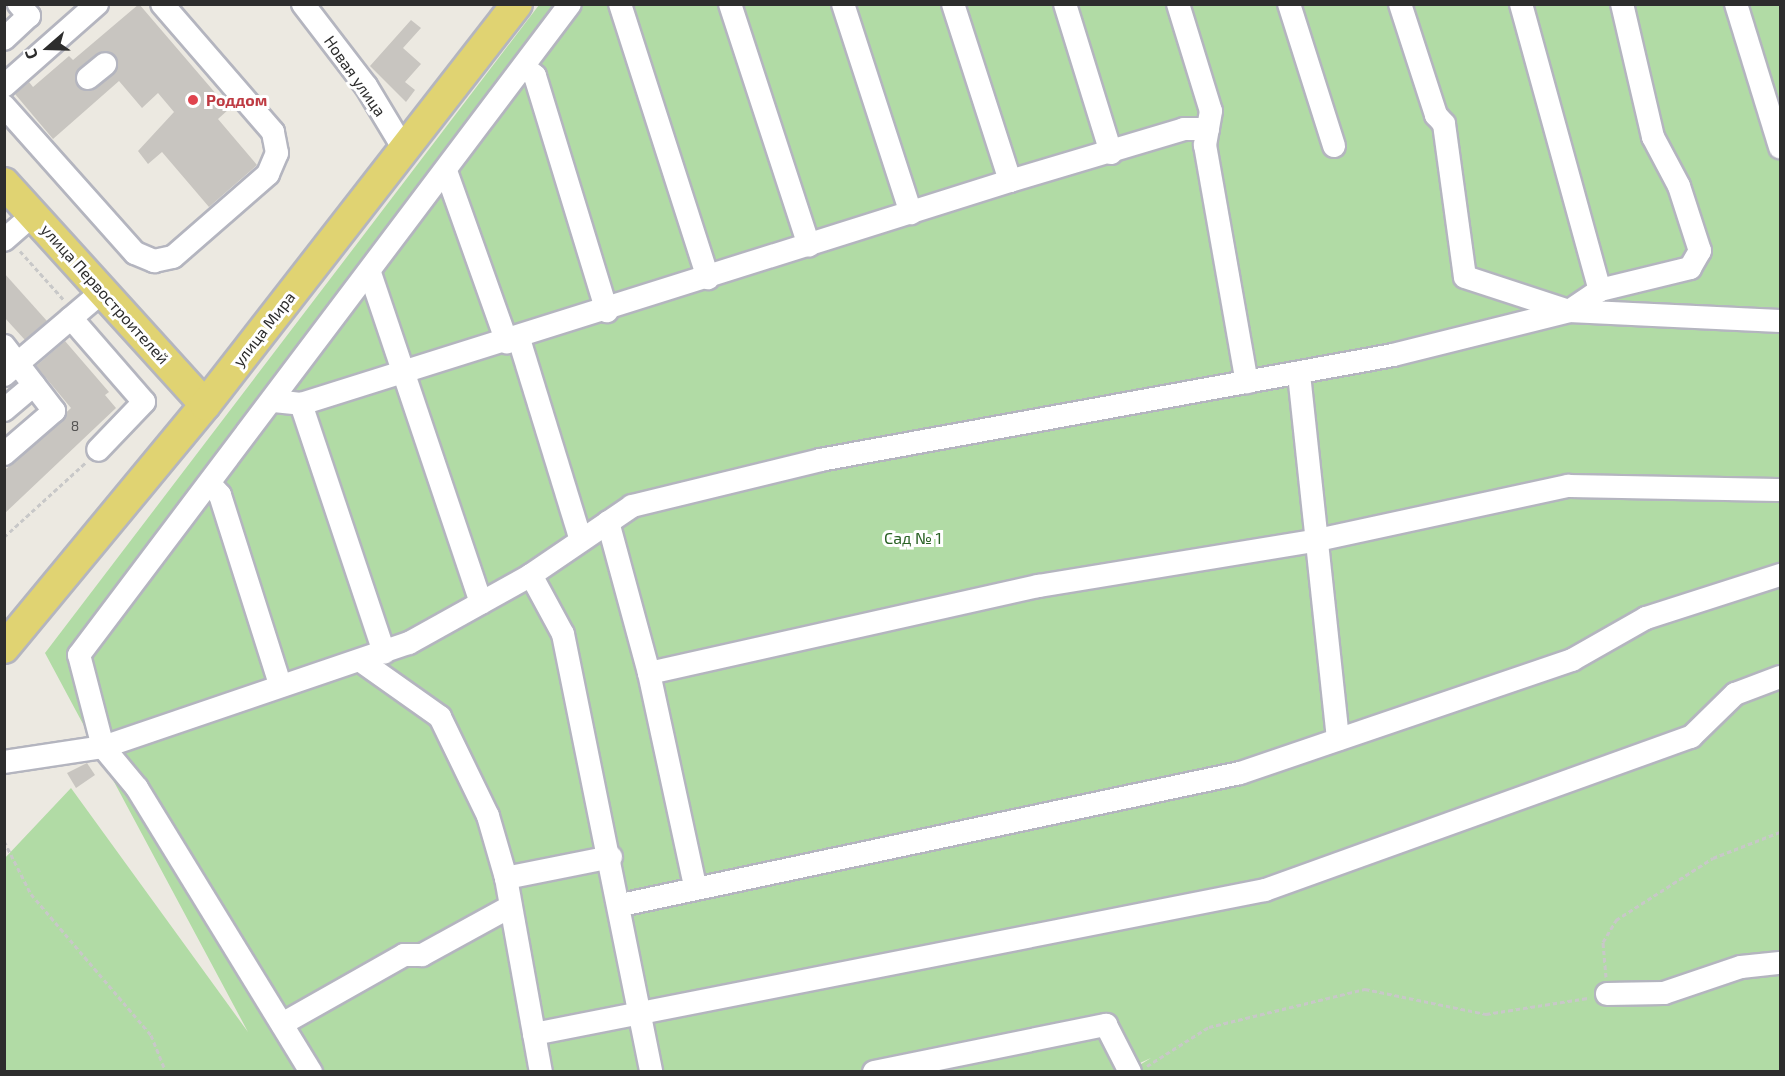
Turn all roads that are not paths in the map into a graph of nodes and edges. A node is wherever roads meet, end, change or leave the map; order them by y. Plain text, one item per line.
1 (19, 4) edge
2 (97, 4) edge
3 (162, 4) edge
4 (303, 4) edge
5 (517, 4) edge
6 (570, 4) edge
7 (620, 4) edge
8 (730, 4) edge
9 (843, 4) edge
10 (953, 4) edge
11 (1065, 4) edge
12 (1178, 4) edge
13 (1288, 4) edge
14 (1400, 4) edge
15 (1521, 4) edge
16 (1622, 4) edge
17 (1736, 4) edge
18 (4, 39) edge
19 (524, 67) junction
20 (4, 86) edge
21 (4, 106) edge
22 (1208, 129) junction
23 (1334, 146) dead end
24 (1780, 147) edge
25 (404, 149) junction
26 (1111, 153) junction
27 (446, 171) junction
28 (1010, 182) junction
29 (4, 183) edge
30 (911, 213) junction
31 (33, 215) junction
32 (6, 239) edge
33 (809, 245) junction
34 (370, 273) junction
35 (708, 278) junction
36 (1600, 290) junction
37 (102, 292) junction
38 (607, 310) junction
39 (1569, 311) junction
40 (74, 316) junction
41 (1780, 321) edge
42 (513, 341) junction
43 (9, 362) edge
44 (406, 373) junction
45 (1299, 374) junction
46 (1247, 382) junction
47 (34, 385) junction
48 (274, 401) junction
49 (301, 404) junction
50 (205, 405) junction
51 (4, 410) edge
52 (98, 450) road end
53 (4, 454) edge
54 (210, 484) junction
55 (1780, 490) edge
56 (608, 522) junction
57 (581, 540) junction
58 (1318, 540) junction
59 (531, 575) junction
60 (1780, 575) edge
61 (481, 603) junction
62 (4, 648) edge
63 (384, 652) junction
64 (362, 661) junction
65 (649, 673) junction
66 (1780, 677) edge
67 (280, 684) junction
68 (1338, 739) junction
69 (103, 747) junction
70 (4, 762) edge
71 (611, 857) junction
72 (506, 878) junction
73 (695, 885) junction
74 (621, 905) junction
75 (508, 908) junction
76 (1780, 963) edge
77 (1607, 994) road end
78 (641, 1014) junction
79 (282, 1024) junction
80 (534, 1034) junction
81 (311, 1071) edge
82 (541, 1071) edge
83 (651, 1071) edge
84 (874, 1071) edge
85 (1131, 1071) edge

1 - 18 street
2 - 20 street
3 - 21 street
4 - 25 street, Новая улица
5 - 25 main road, улица Мира
6 - 19 street
7 - 35 street
8 - 33 street
9 - 30 street
10 - 28 street
11 - 26 street
12 - 22 street
13 - 23 street
14 - 39 street
15 - 36 street
16 - 36 street
17 - 24 street
19 - 27 street
19 - 38 street
22 - 26 street
22 - 46 street
25 - 50 main road, улица Мира
26 - 28 street
27 - 34 street
27 - 42 street
28 - 30 street
29 - 31 main road, улица Первостроителей
30 - 33 street
31 - 32 street
31 - 37 main road, улица Первостроителей
33 - 35 street
34 - 44 street
34 - 48 street
35 - 38 street
36 - 39 street
37 - 40 street
37 - 50 main road, улица Первостроителей
38 - 42 street
39 - 41 street
39 - 45 street
40 - 43 street
40 - 52 street
42 - 44 street
42 - 57 street
43 - 47 street
44 - 49 street
44 - 61 street
45 - 46 street
45 - 58 street
46 - 56 street
47 - 51 street
47 - 53 street
48 - 49 street
48 - 54 street
49 - 63 street
50 - 62 main road, улица Мира
54 - 67 street
54 - 69 street
55 - 58 street
56 - 57 street
56 - 65 street
57 - 59 street
58 - 65 street
58 - 68 street
59 - 61 street
59 - 71 street
60 - 68 street
61 - 63 street
63 - 64 street
64 - 67 street
64 - 72 street
65 - 73 street
66 - 78 street
67 - 69 street
68 - 73 street
69 - 70 street
69 - 79 street
71 - 72 street
71 - 74 street
72 - 75 street
73 - 74 street
74 - 78 street
75 - 79 street
75 - 80 street
76 - 77 street
78 - 80 street
78 - 83 street
79 - 81 street
80 - 82 street
84 - 85 street

